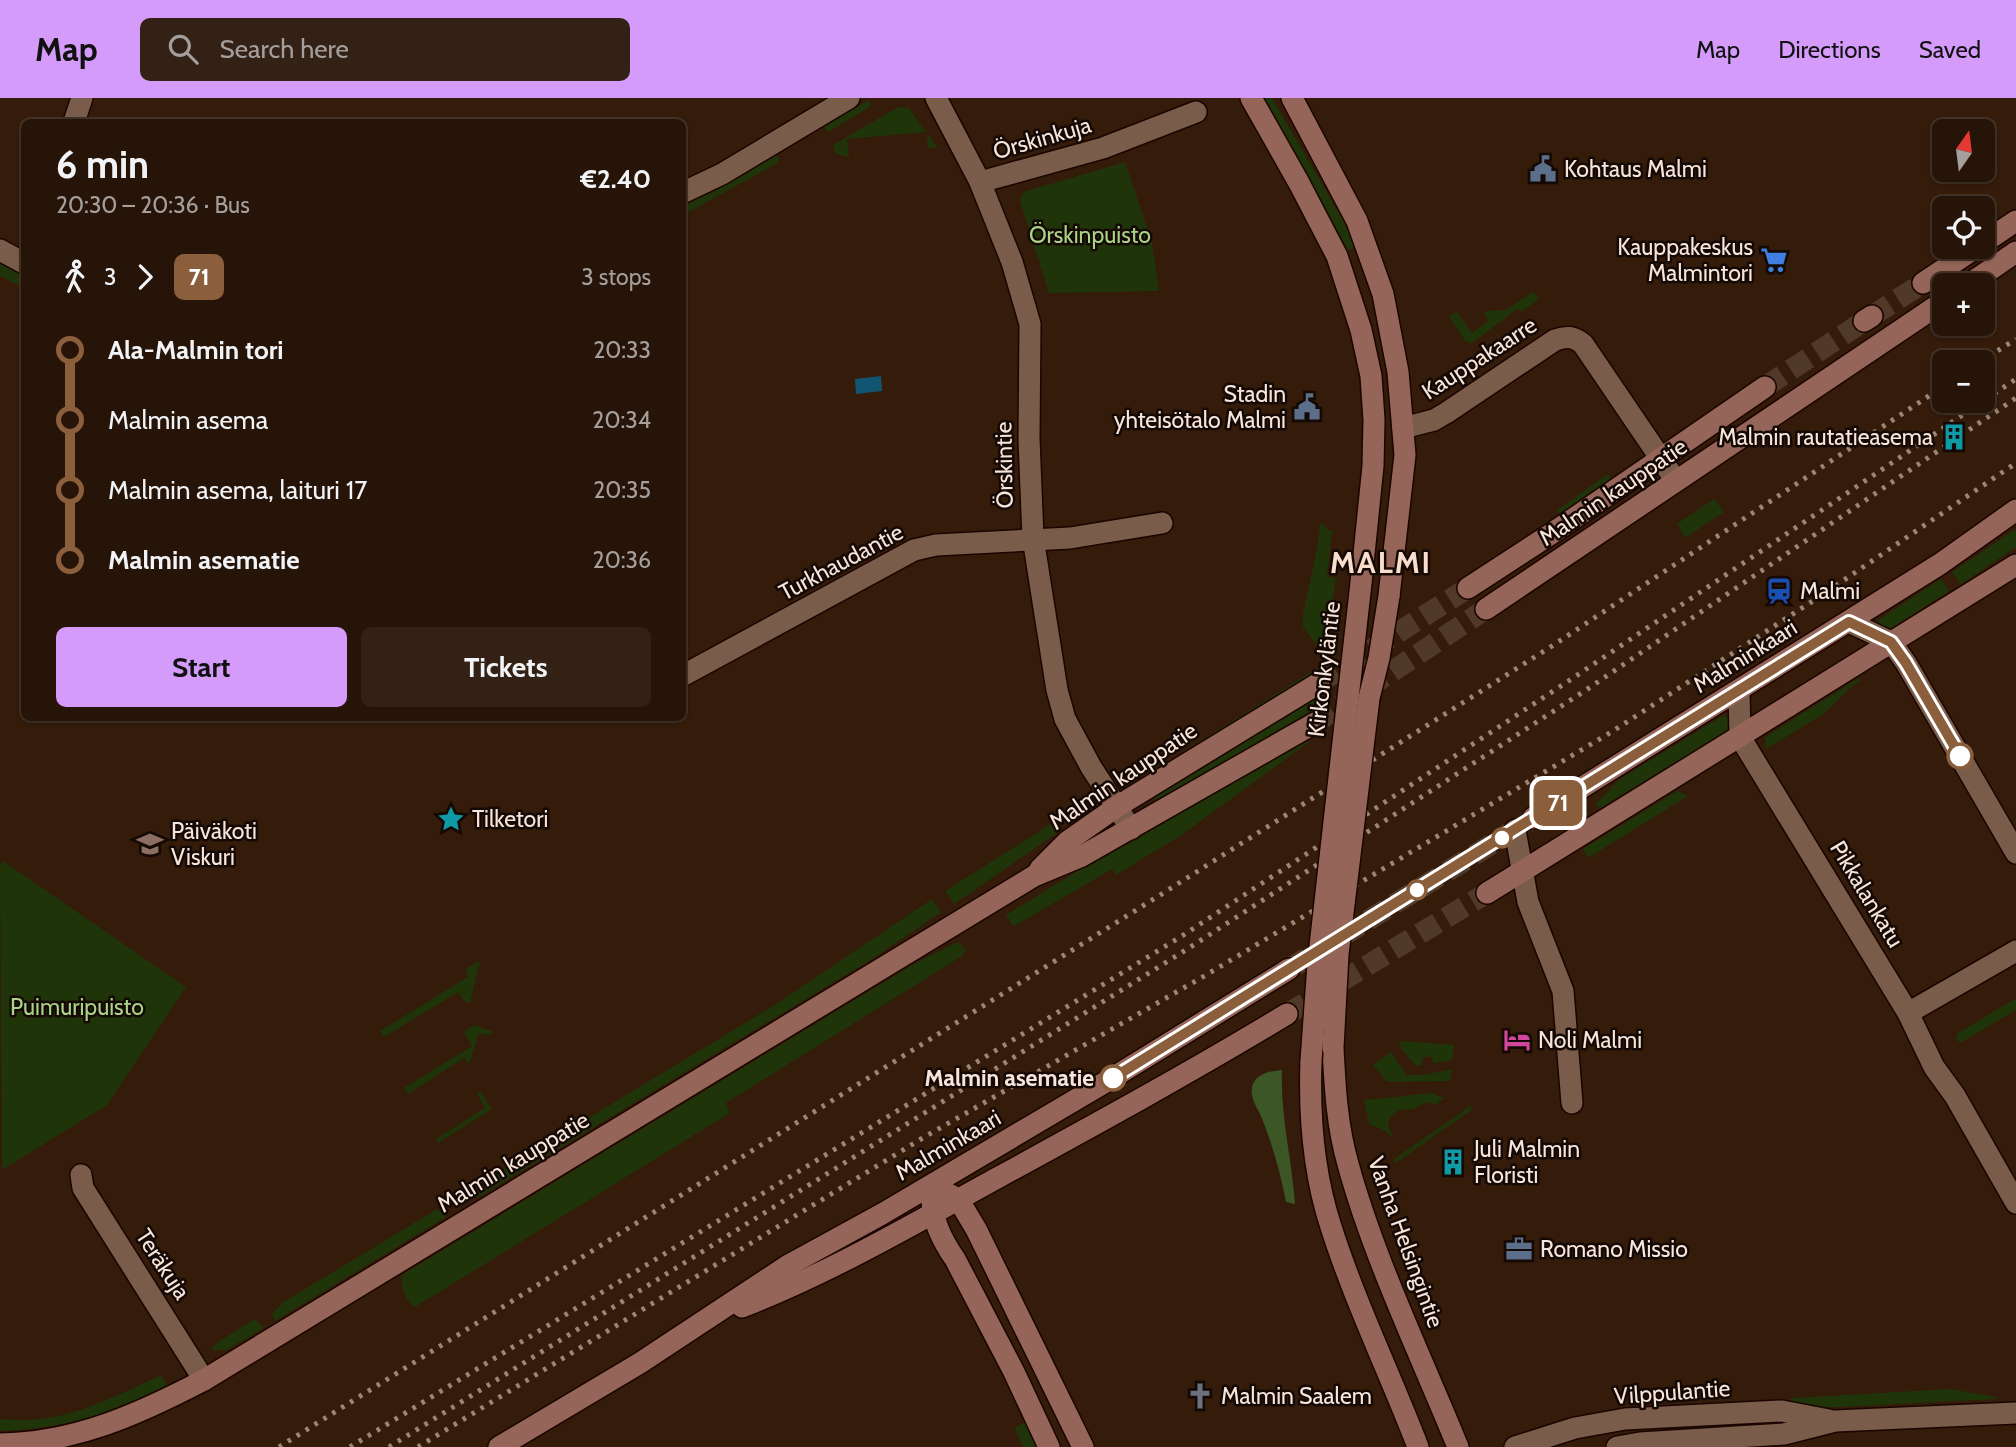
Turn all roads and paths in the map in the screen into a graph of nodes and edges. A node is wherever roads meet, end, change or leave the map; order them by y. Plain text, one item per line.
1 (82, 98) edge
2 (849, 98) edge
3 (936, 98) edge
4 (1251, 98) edge
5 (1292, 98) edge
6 (1196, 113) dead end
7 (75, 119) edge
8 (980, 182) junction
9 (686, 190) edge
10 (2016, 221) edge
11 (1995, 235) edge
12 (0, 250) edge
13 (2016, 252) edge
14 (1958, 259) edge
15 (21, 260) edge
16 (1985, 273) edge
17 (1923, 282) tunnel mouth
18 (1932, 309) edge
19 (1765, 387) tunnel mouth
20 (1403, 428) junction
21 (1662, 459) junction
22 (1676, 481) junction
23 (2016, 510) edge
24 (1162, 523) dead end
25 (1033, 538) junction
26 (2016, 565) edge
27 (1468, 587) tunnel mouth
28 (1486, 610) tunnel mouth
29 (1849, 622) junction
30 (1891, 642) junction
31 (686, 674) edge
32 (1319, 683) tunnel mouth
33 (1738, 691) junction
34 (1315, 723) tunnel mouth
35 (1740, 737) junction
36 (1118, 806) junction
37 (1533, 818) tunnel mouth
38 (1131, 829) junction
39 (1515, 830) dead end
40 (2016, 853) edge
41 (1522, 871) junction
42 (1034, 876) junction
43 (1487, 893) tunnel mouth
44 (2016, 951) edge
45 (1289, 969) tunnel mouth
46 (1908, 1013) junction
47 (1287, 1014) tunnel mouth
48 (1572, 1103) dead end
49 (81, 1175) dead end
50 (931, 1185) junction
51 (958, 1199) junction
52 (2016, 1203) edge
53 (933, 1214) junction
54 (705, 1322) junction
55 (204, 1380) junction
56 (1753, 1413) junction
57 (2016, 1413) edge
58 (1835, 1421) junction
59 (1753, 1442) edge
60 (0, 1444) edge
61 (499, 1447) edge
62 (1049, 1447) edge
63 (1083, 1447) edge
64 (1418, 1447) edge
65 (1458, 1447) edge
66 (1515, 1447) edge
67 (1617, 1447) edge

1 - 7 street
2 - 9 street
3 - 8 street, Örskintie
4 - 64 main road, Kirkonkyläntie, bridge
5 - 20 main road
6 - 8 street, Örskinkuja
8 - 25 street, Örskintie
10 - 11 main road
12 - 15 street
13 - 16 main road
14 - 17 main road
18 - 22 main road, Malmin kauppatie
19 - 21 main road, Malmin kauppatie
20 - 21 street, Kauppakaarre
20 - 65 main road, Vanha Helsingintie, bridge
21 - 22 street, Kauppakaarre
21 - 27 main road, Malmin kauppatie
22 - 28 main road, Malmin kauppatie
23 - 29 main road, Malminkaari
24 - 25 street, Turkhaudantie
25 - 31 street, Turkhaudantie
25 - 36 street, Örskintie
26 - 30 main road
29 - 30 street
29 - 33 main road, Malminkaari
30 - 35 main road
30 - 40 street
32 - 36 main road, Malmin kauppatie
33 - 35 street, Pikkalankatu
33 - 37 main road, Malminkaari
34 - 38 main road, Malmin kauppatie
35 - 41 main road
35 - 46 street, Pikkalankatu
36 - 38 street, Örskintie
36 - 42 main road, Malmin kauppatie
38 - 42 main road, Malmin kauppatie
39 - 41 street
41 - 43 main road
41 - 48 street
42 - 55 main road, Malmin kauppatie
44 - 46 street
45 - 50 main road, Malminkaari
46 - 52 street, Pikkalankatu
47 - 51 main road, Malminkaari
49 - 55 street, Teräkuja
50 - 51 main road
50 - 53 main road
50 - 54 main road, Malminkaari
51 - 53 main road, Malminkaari
51 - 63 main road
53 - 54 main road, Malminkaari
53 - 62 main road
54 - 61 main road, Malminkaari
55 - 60 main road, Malmin kauppatie
56 - 58 street, Vilppulantie
56 - 59 street
56 - 66 street, Vilppulantie
57 - 58 street, Vilppulantie
58 - 59 street, Vilppulantie
59 - 67 street, Vilppulantie

